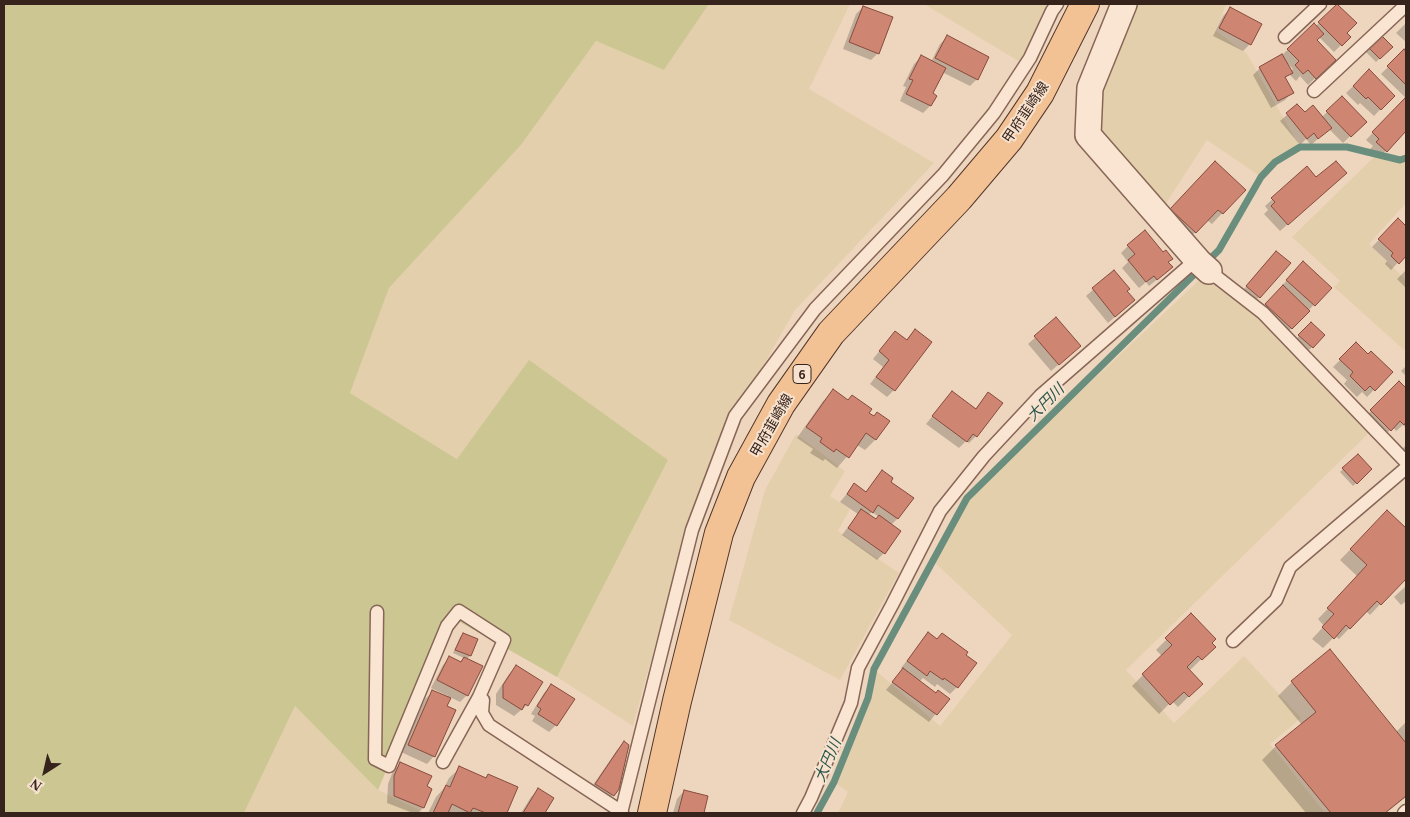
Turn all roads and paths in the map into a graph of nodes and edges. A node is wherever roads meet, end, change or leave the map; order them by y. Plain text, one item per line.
1 (1057, 4) edge
2 (1085, 4) edge
3 (1124, 4) edge
4 (1320, 4) edge
5 (1406, 5) edge
6 (1285, 37) dead end
7 (1314, 92) dead end
8 (1202, 264) junction
9 (1406, 462) edge
10 (1406, 468) edge
11 (377, 612) dead end
12 (1233, 641) dead end
13 (478, 697) junction
14 (443, 762) dead end
15 (622, 812) edge
16 (652, 813) edge
17 (803, 813) edge

1 - 15 lane
2 - 16 main road, 甲府韮崎線 / 6
3 - 8 street
4 - 6 lane
5 - 7 lane
8 - 9 lane
8 - 17 lane
10 - 12 lane
11 - 13 lane
13 - 14 lane
13 - 15 lane

